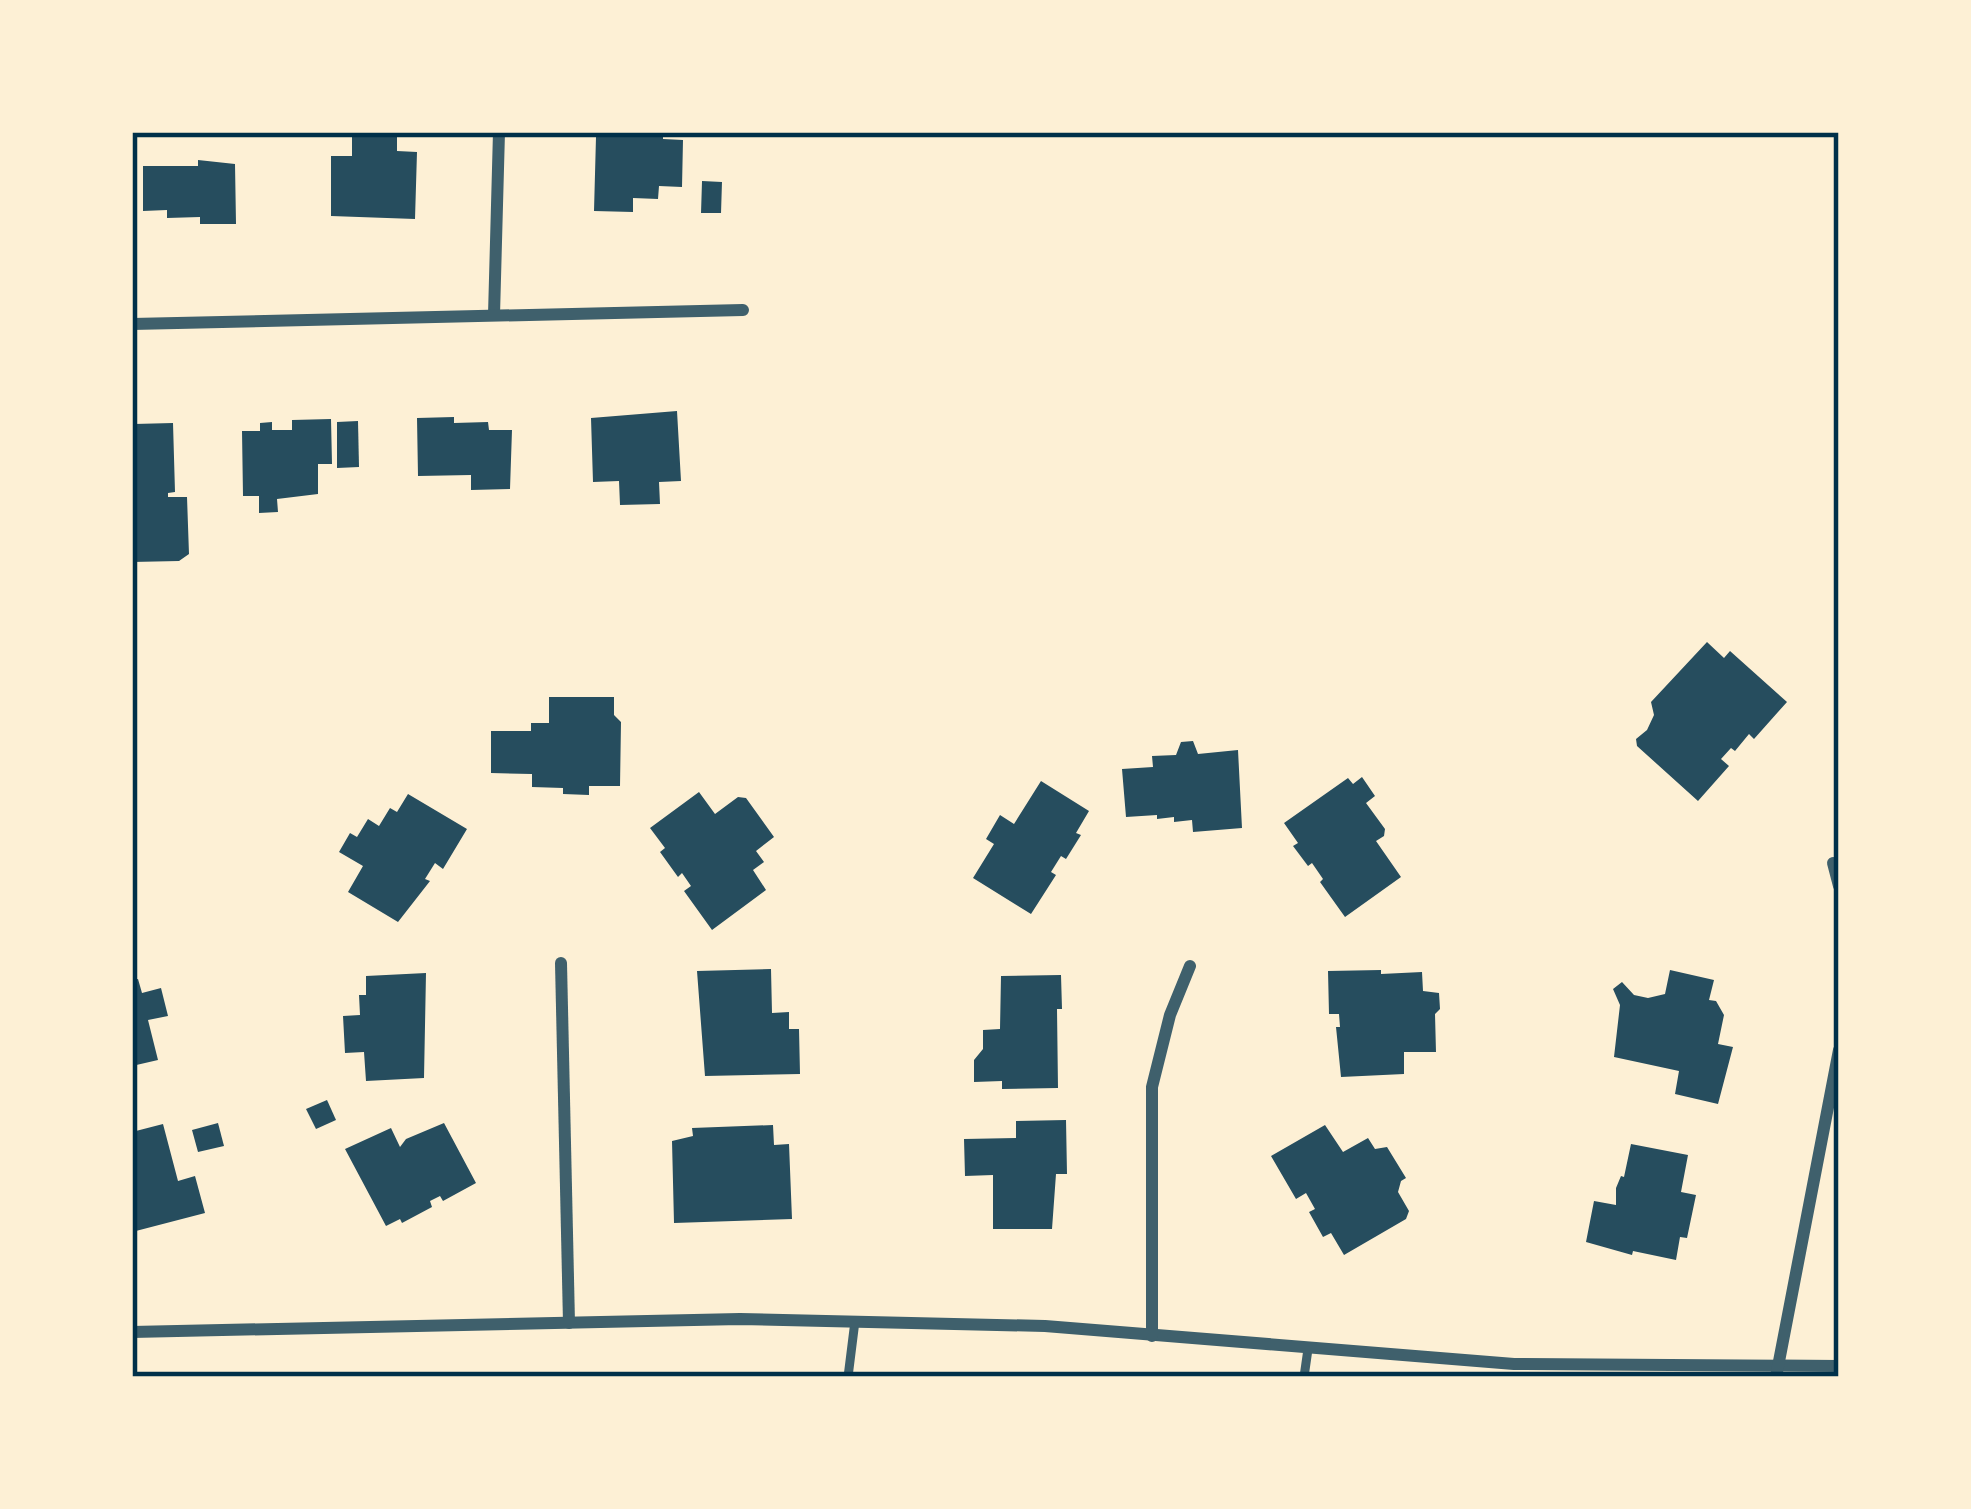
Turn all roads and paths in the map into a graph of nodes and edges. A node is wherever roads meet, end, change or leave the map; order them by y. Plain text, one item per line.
1 (499, 132) edge
2 (743, 310) dead end
3 (494, 315) junction
4 (132, 324) edge
5 (1833, 863) dead end
6 (1839, 886) edge
7 (561, 963) dead end
8 (1190, 966) dead end
9 (1839, 1050) edge
10 (855, 1321) junction
11 (569, 1323) junction
12 (132, 1332) edge
13 (1152, 1336) junction
14 (1308, 1349) junction
15 (1839, 1366) edge
16 (1777, 1372) edge
17 (848, 1377) edge
18 (1304, 1377) edge

1 - 3 street
2 - 3 street
3 - 4 street
5 - 6 street
7 - 11 street
8 - 13 street
9 - 16 street
10 - 11 street
10 - 13 street
10 - 17 lane
11 - 12 street
13 - 14 street
14 - 16 street
14 - 18 lane
15 - 16 street

